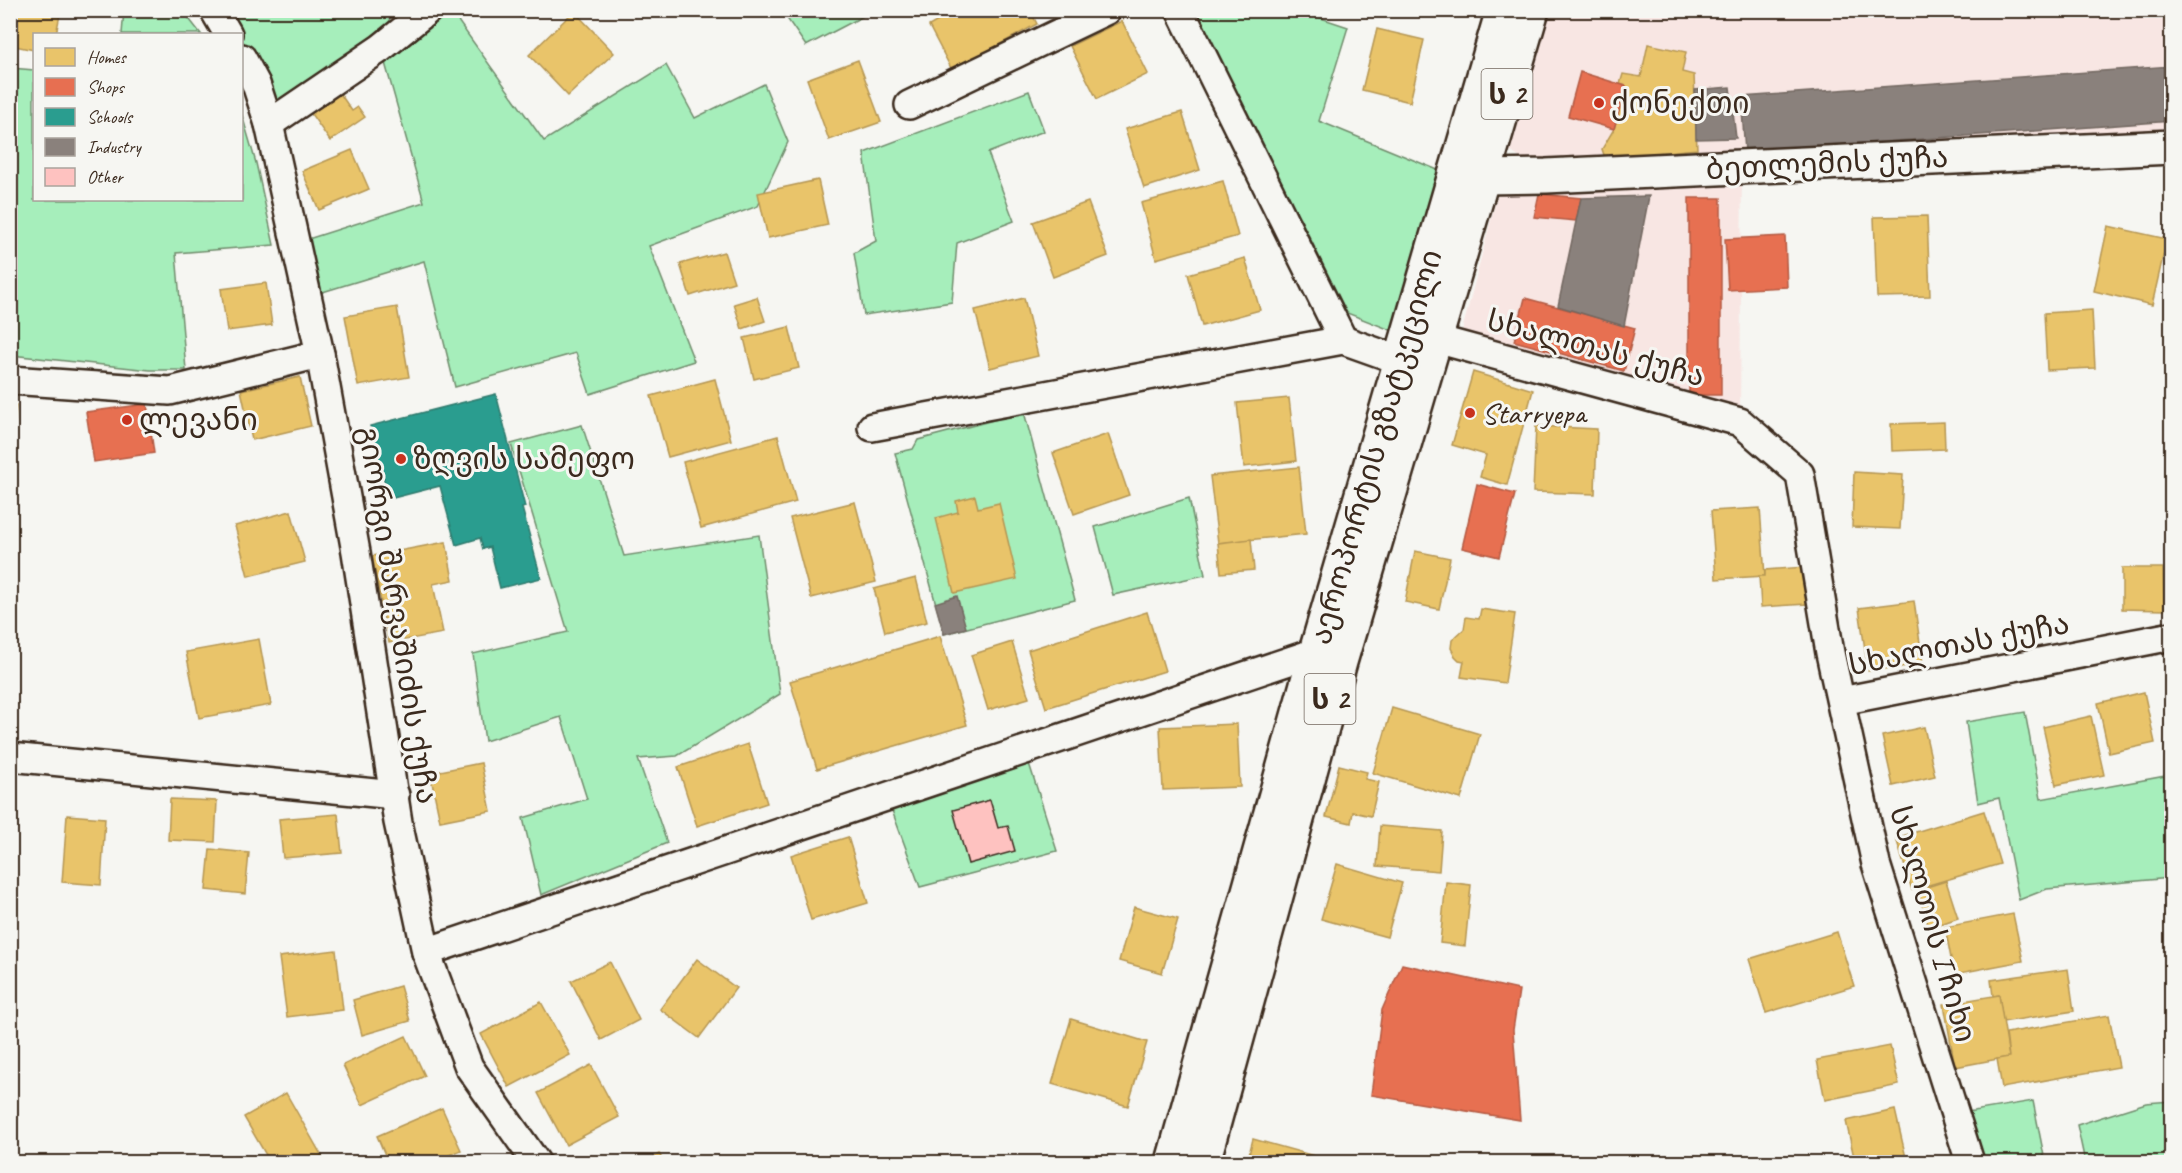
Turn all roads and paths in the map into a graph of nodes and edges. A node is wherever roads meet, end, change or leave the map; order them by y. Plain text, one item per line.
1 (214, 10) edge
2 (428, 10) edge
3 (1107, 10) edge
4 (1180, 10) edge
5 (1503, 10) edge
6 (1532, 10) edge
7 (227, 33) edge
8 (243, 60) edge
9 (909, 105) dead end
10 (268, 124) junction
11 (2172, 147) edge
12 (1482, 177) junction
13 (1436, 339) junction
14 (1342, 340) junction
15 (320, 354) junction
16 (1402, 361) junction
17 (10, 380) edge
18 (872, 427) dead end
19 (2172, 636) edge
20 (1316, 652) junction
21 (1841, 701) junction
22 (10, 757) edge
23 (395, 795) junction
24 (426, 952) junction
25 (536, 1162) edge
26 (1173, 1162) edge
27 (1203, 1162) edge
28 (1970, 1162) edge

1 - 7 street
2 - 10 street
3 - 9 street
4 - 14 street
5 - 16 main road, აეროპორტის გზატკეცილი / ს 2
6 - 12 main road, აეროპორტის გზატკეცილი / ს 2
8 - 10 street, გიორგი შარვაშიძის ქუჩა
10 - 15 street, გიორგი შარვაშიძის ქუჩა
11 - 12 main road, ბეთლემის ქუჩა
12 - 13 main road, აეროპორტის გზატკეცილი / ს 2
13 - 21 street, სხალთას ქუჩა
13 - 27 main road, აეროპორტის გზატკეცილი / ს 2
14 - 16 street
14 - 18 street
15 - 17 street
15 - 23 street, გიორგი შარვაშიძის ქუჩა
16 - 20 main road, აეროპორტის გზატკეცილი / ს 2
19 - 21 street, სხალთას ქუჩა
20 - 24 street
20 - 26 main road, აეროპორტის გზატკეცილი / ს 2
21 - 28 street, სხალთის I ჩიხი
22 - 23 street
23 - 24 street, გიორგი შარვაშიძის ქუჩა
24 - 25 street, გიორგი შარვაშიძის ქუჩა

